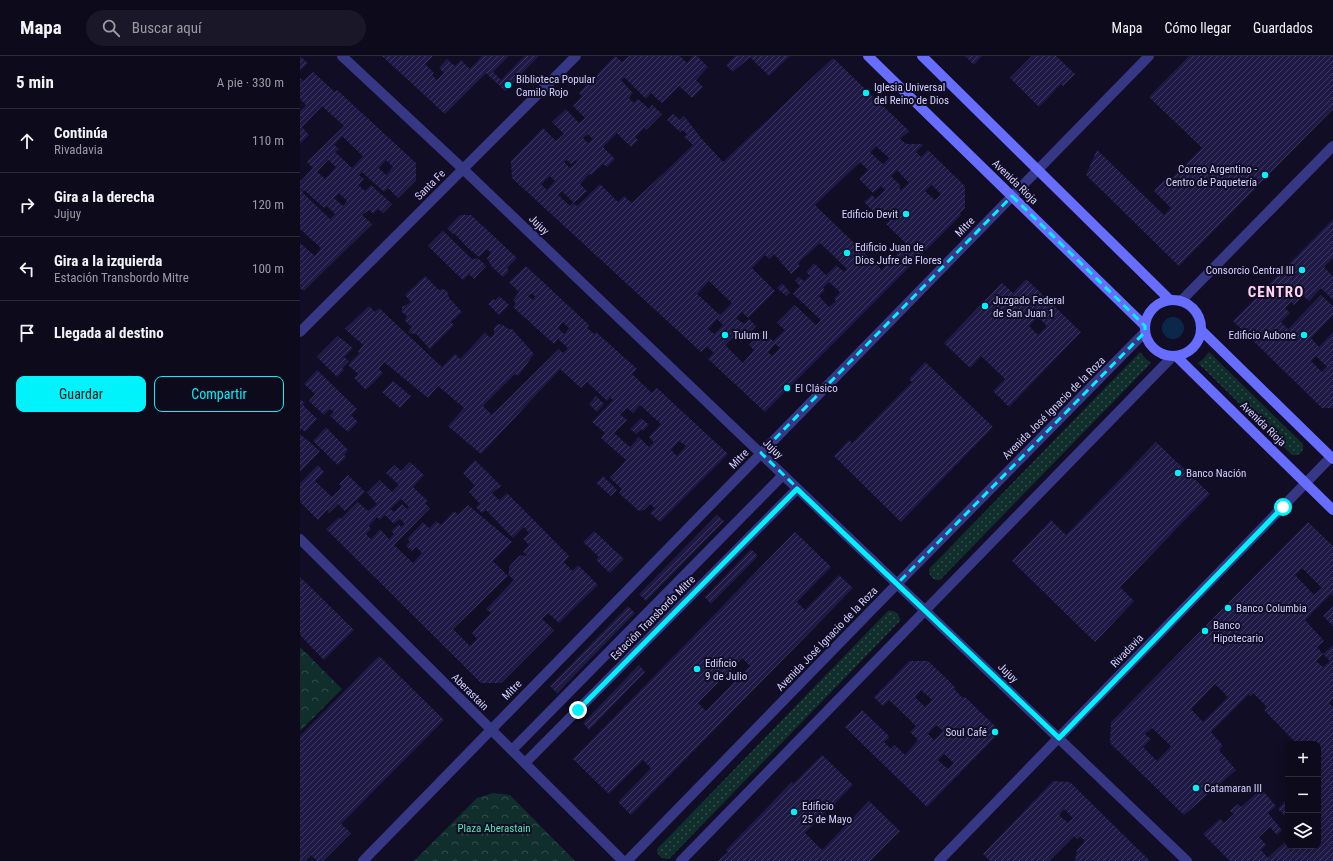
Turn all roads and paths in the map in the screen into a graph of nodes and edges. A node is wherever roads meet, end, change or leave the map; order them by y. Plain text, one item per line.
1 (342, 56) edge
2 (576, 56) edge
3 (868, 56) edge
4 (922, 56) edge
5 (1149, 56) edge
6 (1333, 146) edge
7 (463, 169) junction
8 (1038, 170) junction
9 (1012, 196) junction
10 (1175, 300) junction
11 (1145, 329) junction
12 (1201, 330) junction
13 (300, 332) edge
14 (1174, 356) junction
15 (761, 454) junction
16 (1332, 458) edge
17 (783, 474) junction
18 (1306, 483) junction
19 (797, 489) junction
20 (1333, 510) edge
21 (300, 539) edge
22 (897, 584) junction
23 (925, 610) junction
24 (491, 730) junction
25 (1059, 738) junction
26 (512, 750) junction
27 (525, 763) junction
28 (363, 861) edge
29 (623, 861) edge
30 (628, 861) edge
31 (681, 861) edge
32 (939, 861) edge
33 (1187, 861) edge

1 - 7 street, Jujuy
2 - 7 street, Santa Fe
3 - 9 main road, Avenida Rioja
4 - 8 main road
5 - 8 street, Mitre
6 - 10 street
7 - 13 street, Santa Fe
7 - 15 street, Jujuy
8 - 9 street, Mitre
8 - 10 main road
9 - 11 main road, Avenida Rioja
9 - 15 street, Mitre
10 - 11 main road
10 - 12 main road
11 - 14 main road
11 - 22 street, Avenida José Ignacio de la Roza
12 - 14 main road
12 - 16 main road
14 - 18 main road, Avenida Rioja
14 - 23 street
15 - 17 street, Jujuy
15 - 24 street, Mitre
16 - 18 street, Rivadavia
17 - 19 street, Jujuy
17 - 26 street, Estación Transbordo Mitre
18 - 20 main road, Avenida Rioja
18 - 25 street, Rivadavia
19 - 22 street, Jujuy
19 - 27 street, Estación Transbordo Mitre
21 - 24 street, Aberastain
22 - 23 street, Jujuy
22 - 30 street, Avenida José Ignacio de la Roza
23 - 25 street, Jujuy
23 - 31 street
24 - 26 street, Aberastain
24 - 28 street, Mitre
25 - 32 street, Rivadavia
25 - 33 street, Jujuy
26 - 27 street, Aberastain
27 - 29 street, Aberastain

